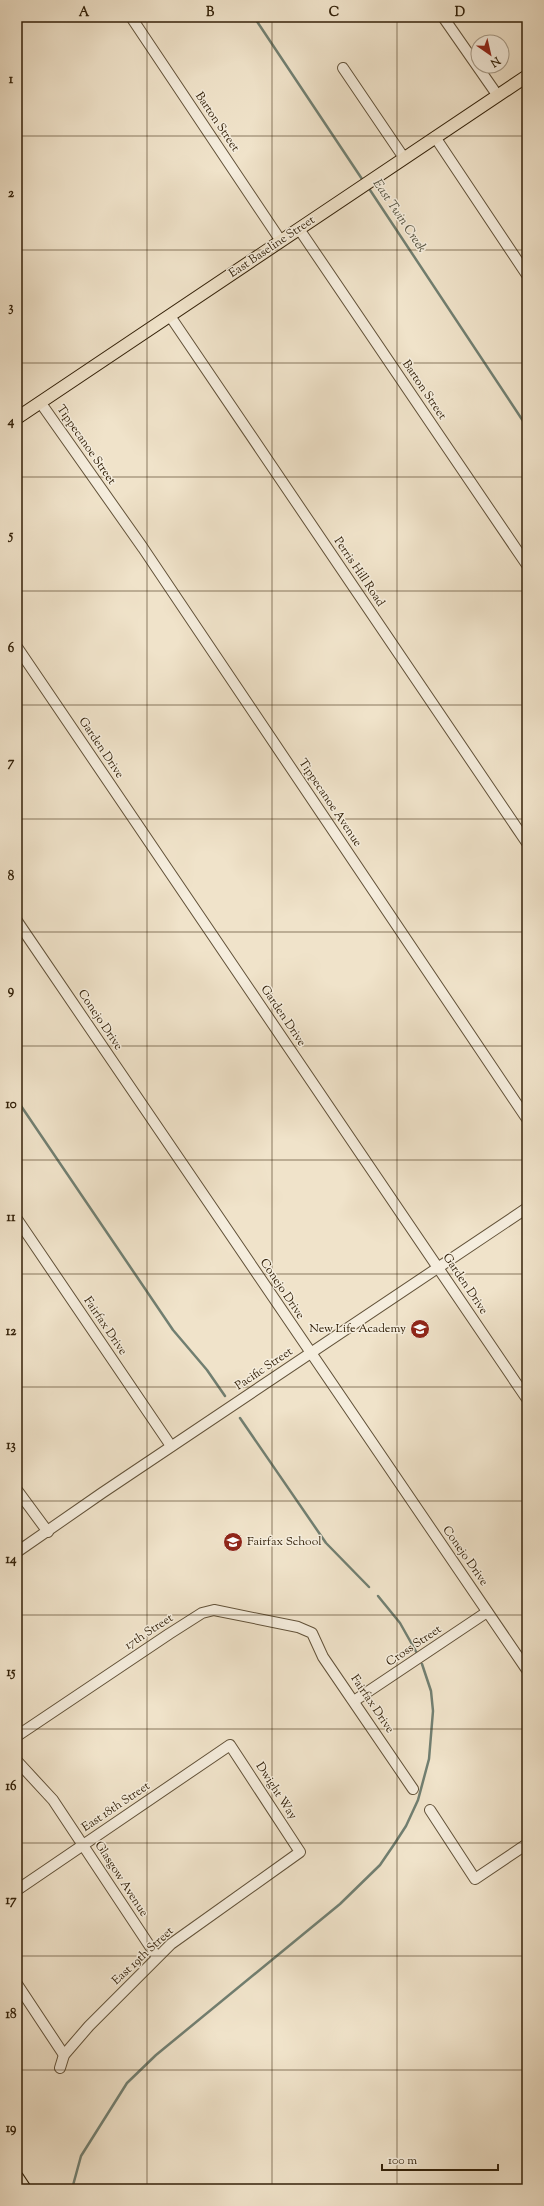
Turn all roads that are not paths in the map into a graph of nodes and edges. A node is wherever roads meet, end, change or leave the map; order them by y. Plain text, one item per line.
1 (131, 17) edge
2 (443, 17) edge
3 (343, 68) dead end
4 (527, 76) edge
5 (498, 96) junction
6 (435, 137) junction
7 (404, 158) junction
8 (299, 229) junction
9 (281, 241) junction
10 (527, 275) edge
11 (170, 316) junction
12 (40, 402) junction
13 (17, 418) edge
14 (110, 504) joint
15 (527, 564) edge
16 (17, 647) edge
17 (527, 843) edge
18 (17, 921) edge
19 (527, 1119) edge
20 (527, 1208) edge
21 (17, 1219) edge
22 (438, 1267) junction
23 (310, 1353) junction
24 (527, 1400) edge
25 (171, 1446) junction
26 (17, 1490) edge
27 (48, 1532) junction
28 (17, 1552) edge
29 (488, 1612) junction
30 (312, 1633) joint
31 (527, 1670) edge
32 (354, 1701) junction
33 (17, 1736) edge
34 (230, 1745) joint
35 (17, 1761) edge
36 (413, 1789) dead end
37 (430, 1810) dead end
38 (527, 1844) edge
39 (83, 1845) junction
40 (300, 1852) joint
41 (17, 1890) edge
42 (157, 1957) junction
43 (17, 1984) edge
44 (64, 2054) junction
45 (60, 2068) dead end
46 (17, 2177) edge
47 (26, 2189) edge

1 - 9 street, Barton Street
2 - 5 street
3 - 7 street
4 - 5 main road, East Baseline Street
5 - 6 main road, East Baseline Street
6 - 7 main road, East Baseline Street
6 - 10 street
7 - 8 main road, East Baseline Street
8 - 9 main road, East Baseline Street
8 - 15 street, Barton Street
9 - 11 main road, East Baseline Street
11 - 12 main road, East Baseline Street
11 - 17 street, Perris Hill Road
12 - 13 main road, East Baseline Street
12 - 14 street, Tippecanoe Street
14 - 19 street, Tippecanoe Avenue
16 - 22 street, Garden Drive
18 - 23 street, Conejo Drive
20 - 22 street, Pacific Street
21 - 25 street, Fairfax Drive
22 - 23 street, Pacific Street
22 - 24 street, Garden Drive
23 - 25 street, Pacific Street
23 - 29 street, Conejo Drive
25 - 27 street, Pacific Street
26 - 27 street
27 - 28 street, Pacific Street
29 - 31 street, Conejo Drive
29 - 32 street, Cross Street
30 - 32 street, Fairfax Drive
30 - 33 street, 17th Street
32 - 36 street, Fairfax Drive
34 - 39 street, East 18th Street
34 - 40 street, Dwight Way
35 - 39 street, Glasgow Avenue
37 - 38 street
39 - 41 street, East 18th Street
39 - 42 street, Glasgow Avenue
40 - 42 street, East 19th Street
42 - 44 street, East 19th Street
43 - 44 street
44 - 45 street, East 19th Street
46 - 47 main road

